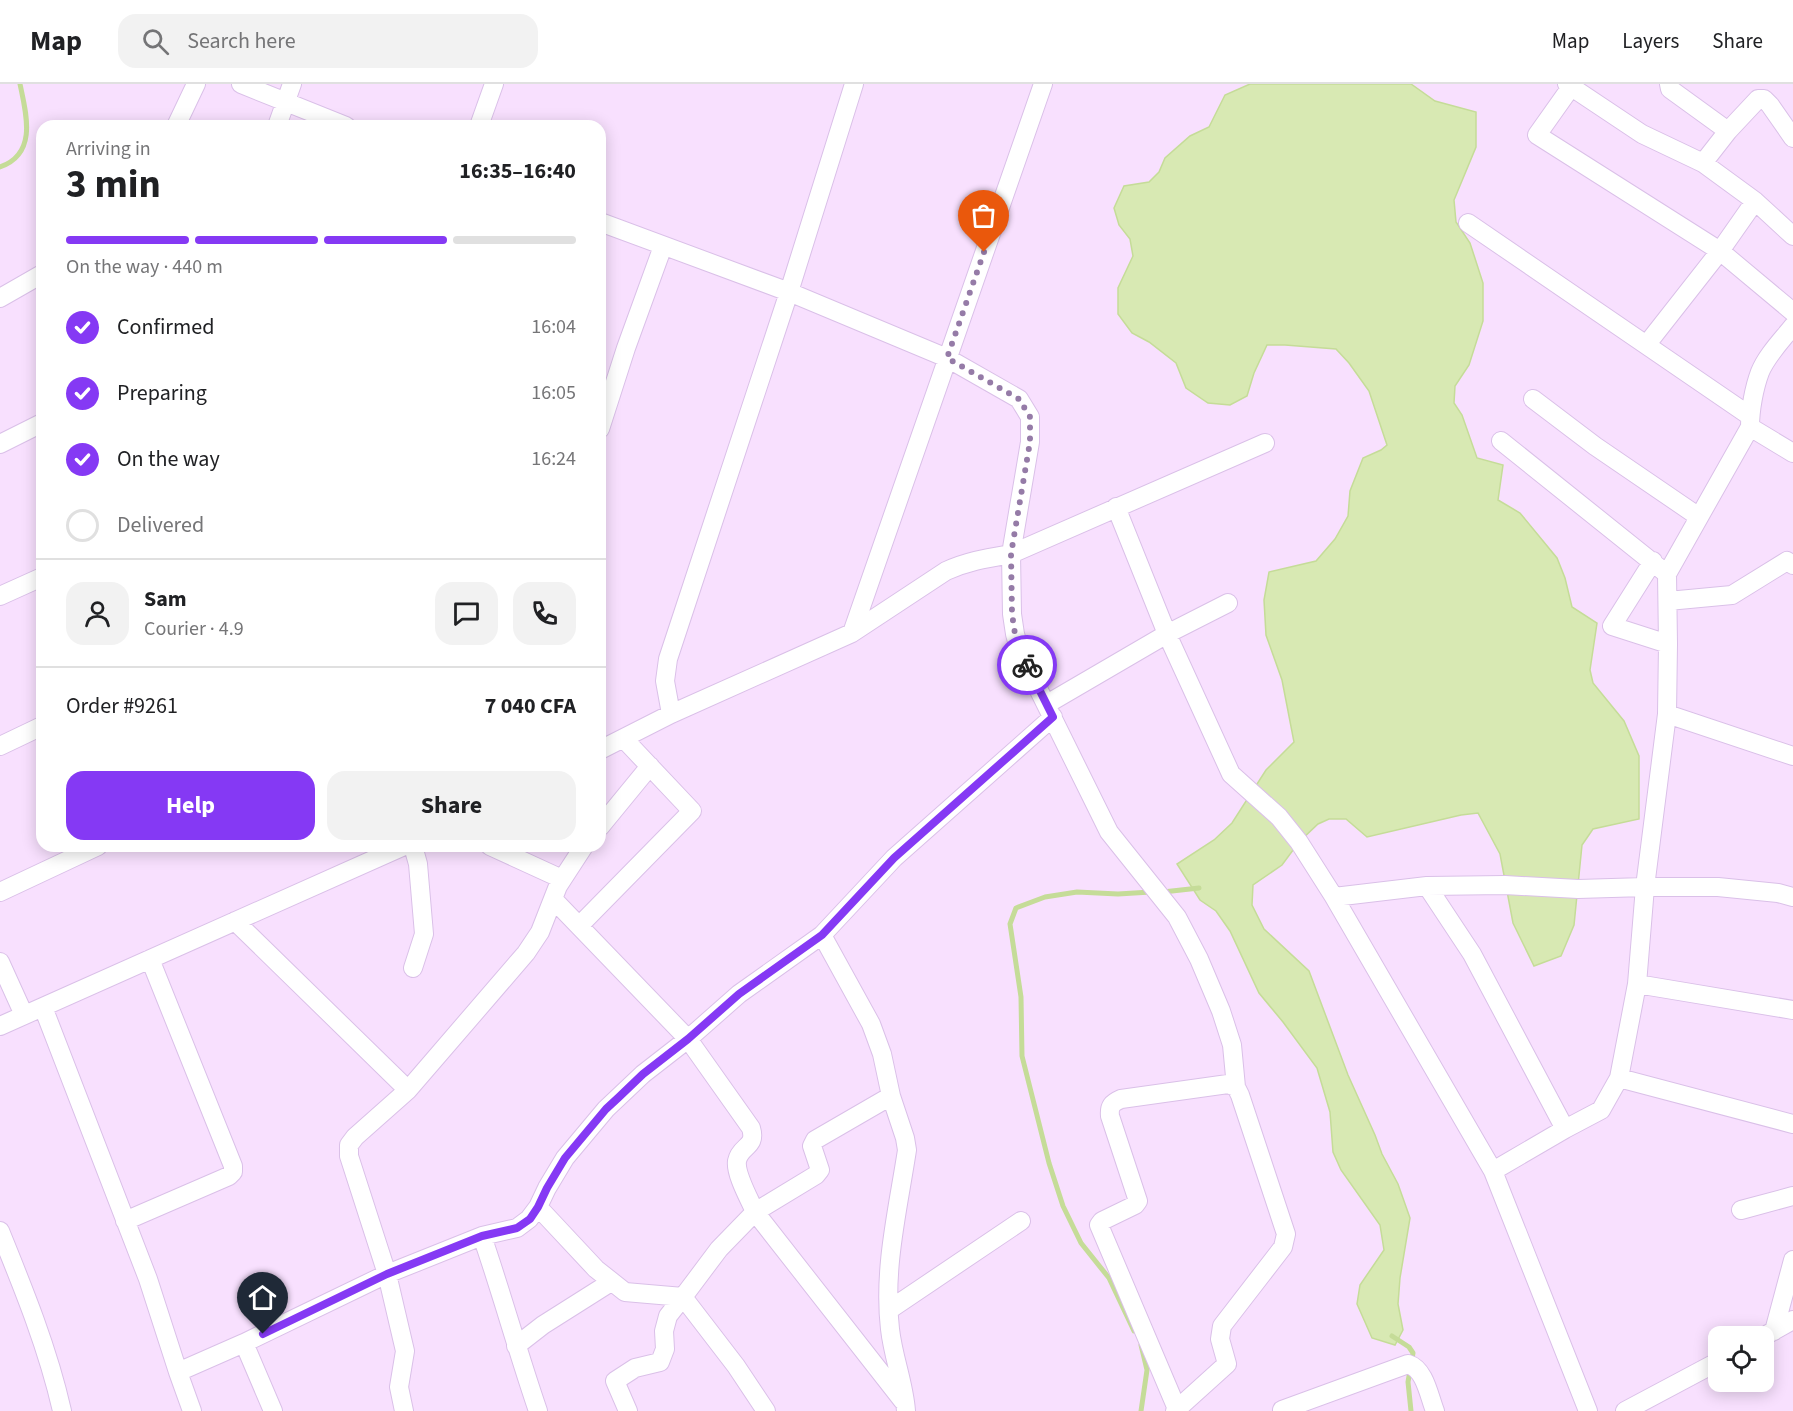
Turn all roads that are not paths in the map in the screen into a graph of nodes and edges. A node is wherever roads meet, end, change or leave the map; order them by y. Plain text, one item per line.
1 (196, 84) edge
2 (241, 84) edge
3 (292, 84) edge
4 (494, 84) edge
5 (1043, 84) edge
6 (1669, 84) edge
7 (851, 85) edge
8 (1569, 86) edge
9 (285, 103) junction
10 (179, 120) edge
11 (279, 120) edge
12 (330, 120) edge
13 (481, 120) edge
14 (1728, 131) junction
15 (1793, 138) edge
16 (1703, 163) junction
17 (1755, 201) junction
18 (1468, 223) dead end
19 (606, 224) edge
20 (1793, 237) edge
21 (663, 246) junction
22 (1720, 252) junction
23 (36, 277) edge
24 (789, 292) junction
25 (0, 298) edge
26 (1793, 312) edge
27 (1793, 326) edge
28 (1647, 344) junction
29 (947, 358) junction
30 (1533, 399) dead end
31 (606, 410) edge
32 (1750, 422) junction
33 (36, 426) edge
34 (1501, 441) dead end
35 (1265, 443) dead end
36 (0, 444) edge
37 (1793, 453) edge
38 (1116, 507) junction
39 (1699, 517) junction
40 (1011, 554) junction
41 (1653, 561) junction
42 (1793, 565) edge
43 (1667, 574) junction
44 (36, 580) edge
45 (0, 596) edge
46 (1668, 601) junction
47 (1228, 603) dead end
48 (852, 633) junction
49 (1167, 634) junction
50 (1668, 644) junction
51 (1050, 710) junction
52 (670, 714) junction
53 (1666, 714) junction
54 (36, 729) edge
55 (624, 739) junction
56 (0, 746) edge
57 (606, 747) edge
58 (1793, 756) edge
59 (650, 766) junction
60 (606, 820) edge
61 (85, 852) edge
62 (390, 852) edge
63 (415, 852) edge
64 (503, 852) edge
65 (580, 852) edge
66 (561, 879) junction
67 (1427, 886) junction
68 (1646, 887) junction
69 (0, 892) edge
70 (1334, 897) junction
71 (1793, 897) edge
72 (553, 899) junction
73 (235, 921) junction
74 (579, 926) junction
75 (822, 935) junction
76 (150, 959) junction
77 (0, 962) edge
78 (413, 968) dead end
79 (1637, 984) junction
80 (43, 1007) junction
81 (1793, 1010) edge
82 (24, 1015) junction
83 (0, 1026) edge
84 (688, 1039) junction
85 (1619, 1078) junction
86 (1236, 1087) junction
87 (408, 1090) junction
88 (891, 1096) junction
89 (1793, 1124) edge
90 (1565, 1129) junction
91 (1493, 1171) junction
92 (1793, 1196) edge
93 (538, 1207) junction
94 (1741, 1210) dead end
95 (755, 1212) junction
96 (125, 1221) junction
97 (1021, 1221) dead end
98 (0, 1231) edge
99 (482, 1236) junction
100 (1793, 1260) edge
101 (387, 1274) junction
102 (611, 1282) junction
103 (683, 1297) junction
104 (889, 1310) junction
105 (1793, 1320) edge
106 (1772, 1326) edge
107 (1774, 1331) edge
108 (244, 1343) junction
109 (516, 1346) junction
110 (1708, 1367) edge
111 (178, 1372) junction
112 (906, 1408) edge
113 (1176, 1410) edge
114 (1282, 1410) edge
115 (62, 1411) edge
116 (192, 1411) edge
117 (273, 1411) edge
118 (404, 1411) edge
119 (538, 1411) edge
120 (628, 1411) edge
121 (766, 1411) edge
122 (1435, 1411) edge
123 (1588, 1411) edge
124 (1625, 1411) edge

1 - 10 street
2 - 9 street
3 - 9 street
4 - 13 street
5 - 29 street
6 - 14 street
7 - 24 street
8 - 16 street
8 - 22 street
9 - 11 street
9 - 12 street
14 - 15 street
14 - 16 street
16 - 17 street
17 - 20 street
17 - 22 street
18 - 28 street
19 - 21 street
21 - 24 street
21 - 31 street
22 - 26 street
22 - 28 street
23 - 25 street
24 - 29 street
24 - 52 street
27 - 32 street
28 - 32 street
29 - 40 street
29 - 48 street
30 - 39 street
32 - 37 street
32 - 39 street
33 - 36 street
34 - 41 street
35 - 38 street
38 - 40 street
38 - 49 street
39 - 43 street
40 - 48 street
40 - 51 street
41 - 43 street
41 - 50 street
42 - 46 street
43 - 46 street
44 - 45 street
46 - 50 street
47 - 49 street
48 - 52 street
49 - 51 street
49 - 70 street
50 - 53 street
51 - 75 street
51 - 86 street
52 - 55 street
53 - 58 street
53 - 68 street
54 - 56 street
55 - 57 street
55 - 59 street
59 - 60 street
59 - 74 street
61 - 69 street
62 - 73 street
63 - 78 street
64 - 66 street
65 - 66 street
66 - 72 street
67 - 68 street
67 - 70 street
67 - 90 street
68 - 71 street
68 - 79 street
70 - 91 street
72 - 74 street
72 - 87 street
73 - 76 street
73 - 87 street
74 - 84 street
75 - 84 street
75 - 88 street
76 - 80 street
76 - 96 street
77 - 82 street
79 - 81 street
79 - 85 street
80 - 82 street
80 - 96 street
82 - 83 street
84 - 93 street
84 - 95 street
85 - 89 street
85 - 90 street
86 - 113 street
86 - 113 street
87 - 101 street
88 - 95 street
88 - 104 street
90 - 91 street
91 - 123 street
92 - 94 street
93 - 99 street
93 - 102 street
95 - 103 street
95 - 112 street
96 - 111 street
97 - 104 street
98 - 115 street
99 - 101 street
99 - 109 street
100 - 106 street
101 - 108 street
101 - 118 street
102 - 103 street
102 - 109 street
103 - 120 street
103 - 121 street
104 - 112 street
105 - 107 street
108 - 111 street
108 - 117 street
109 - 119 street
110 - 124 street
111 - 116 street
114 - 122 street

